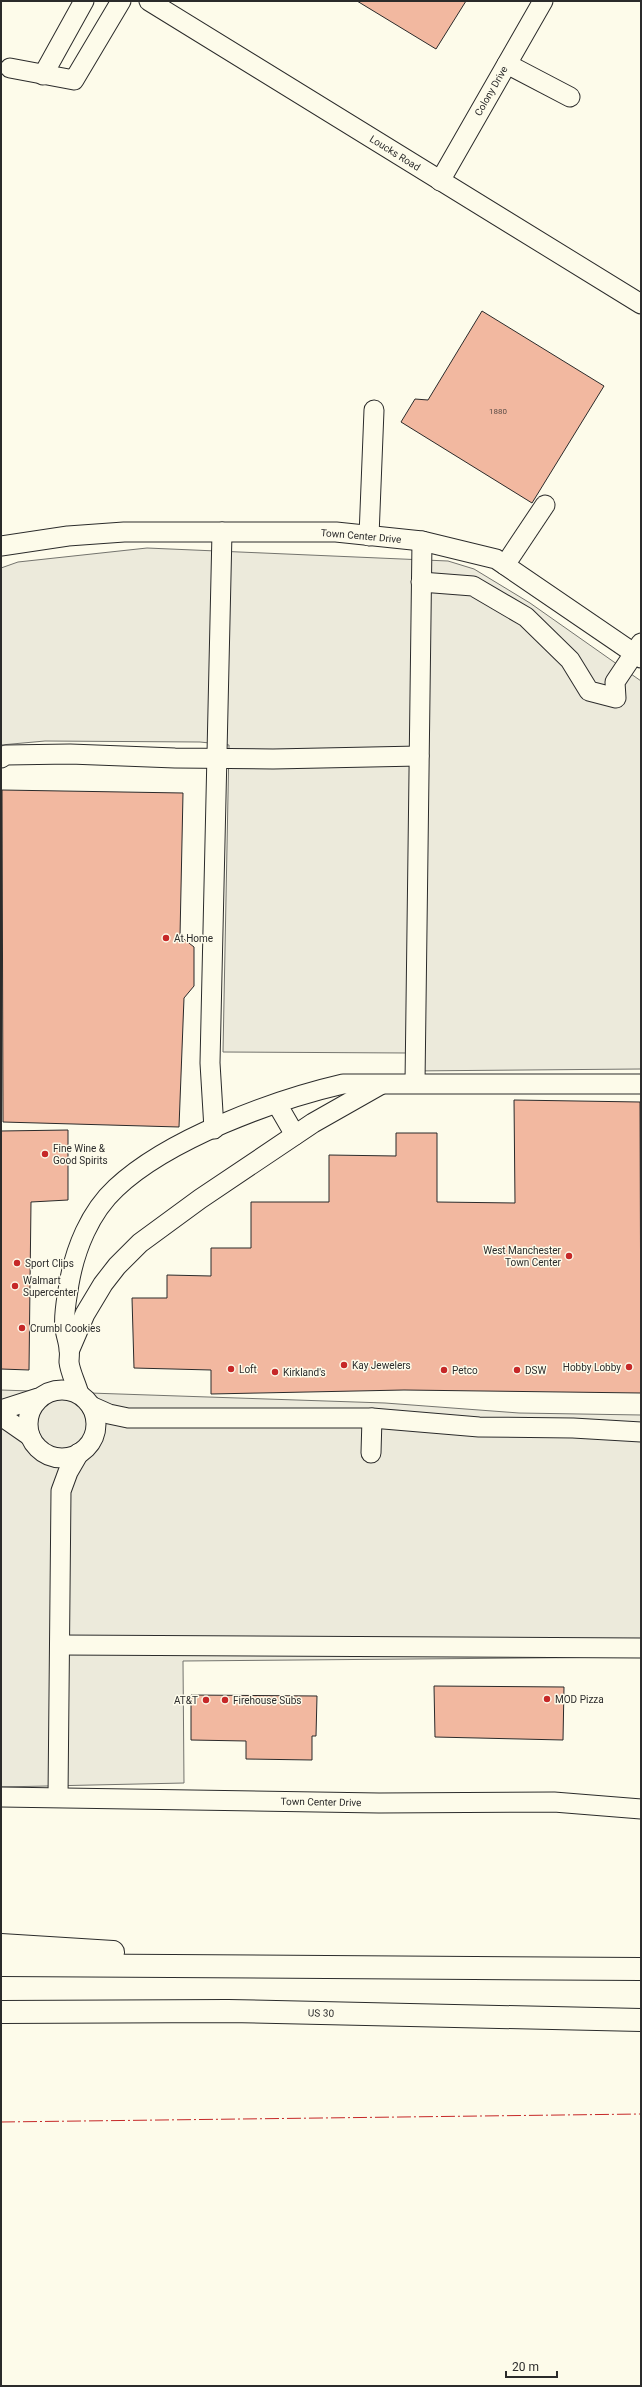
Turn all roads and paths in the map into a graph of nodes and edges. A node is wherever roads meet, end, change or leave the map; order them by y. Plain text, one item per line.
1 (84, 1) edge
2 (121, 1) edge
3 (149, 1) edge
4 (543, 1) edge
5 (507, 64) junction
6 (10, 68) dead end
7 (43, 75) junction
8 (570, 97) dead end
9 (440, 181) junction
10 (641, 304) edge
11 (374, 410) dead end
12 (546, 505) dead end
13 (222, 532) junction
14 (369, 536) junction
15 (422, 541) junction
16 (1, 546) edge
17 (505, 565) junction
18 (421, 582) junction
19 (639, 652) edge
20 (3, 754) edge
21 (419, 756) junction
22 (218, 758) junction
23 (414, 1083) junction
24 (641, 1084) edge
25 (380, 1085) junction
26 (277, 1104) junction
27 (214, 1129) junction
28 (295, 1135) junction
29 (69, 1289) junction
30 (92, 1301) junction
31 (69, 1356) junction
32 (44, 1395) junction
33 (85, 1400) junction
34 (1, 1410) edge
35 (1, 1416) edge
36 (128, 1418) junction
37 (372, 1418) junction
38 (641, 1432) edge
39 (92, 1440) junction
40 (33, 1442) junction
41 (80, 1453) junction
42 (371, 1453) dead end
43 (61, 1491) junction
44 (60, 1645) junction
45 (641, 1648) edge
46 (1, 1797) edge
47 (58, 1797) junction
48 (641, 1809) edge
49 (1, 1945) edge
50 (1, 1965) edge
51 (338, 1967) junction
52 (641, 1969) edge
53 (1, 2012) edge
54 (61, 2012) junction
55 (1, 2019) edge
56 (641, 2020) edge

1 - 7 street
2 - 7 street
3 - 9 street, Loucks Road
4 - 5 street, Colony Drive
5 - 8 street
5 - 9 street, Colony Drive
6 - 7 street
9 - 10 street, Loucks Road
11 - 14 street
12 - 17 street
13 - 14 street, Town Center Drive
13 - 16 street, Town Center Drive
13 - 22 street
14 - 15 street, Town Center Drive
15 - 17 street, Town Center Drive
15 - 18 street
17 - 19 street, Town Center Drive
18 - 19 street
18 - 21 street
20 - 22 street
21 - 22 street
21 - 23 street
22 - 27 street
23 - 24 street
23 - 25 street
25 - 26 street
25 - 28 street
26 - 27 street
26 - 28 street
27 - 29 street
28 - 30 street
29 - 30 street
29 - 31 street
30 - 31 street
31 - 32 street
31 - 33 street
32 - 33 street
32 - 34 street
32 - 40 street
33 - 36 street
33 - 39 street
35 - 40 street
36 - 37 street
36 - 39 street
37 - 38 street
37 - 42 street
39 - 41 street
40 - 41 street
40 - 43 street
41 - 43 street
43 - 44 street
44 - 45 street
44 - 47 street
46 - 47 street, Town Center Drive
47 - 48 street, Town Center Drive
49 - 51 highway
50 - 51 highway
51 - 52 highway
53 - 54 highway, US 30 / US 30
54 - 55 highway
54 - 56 highway, US 30 / US 30

